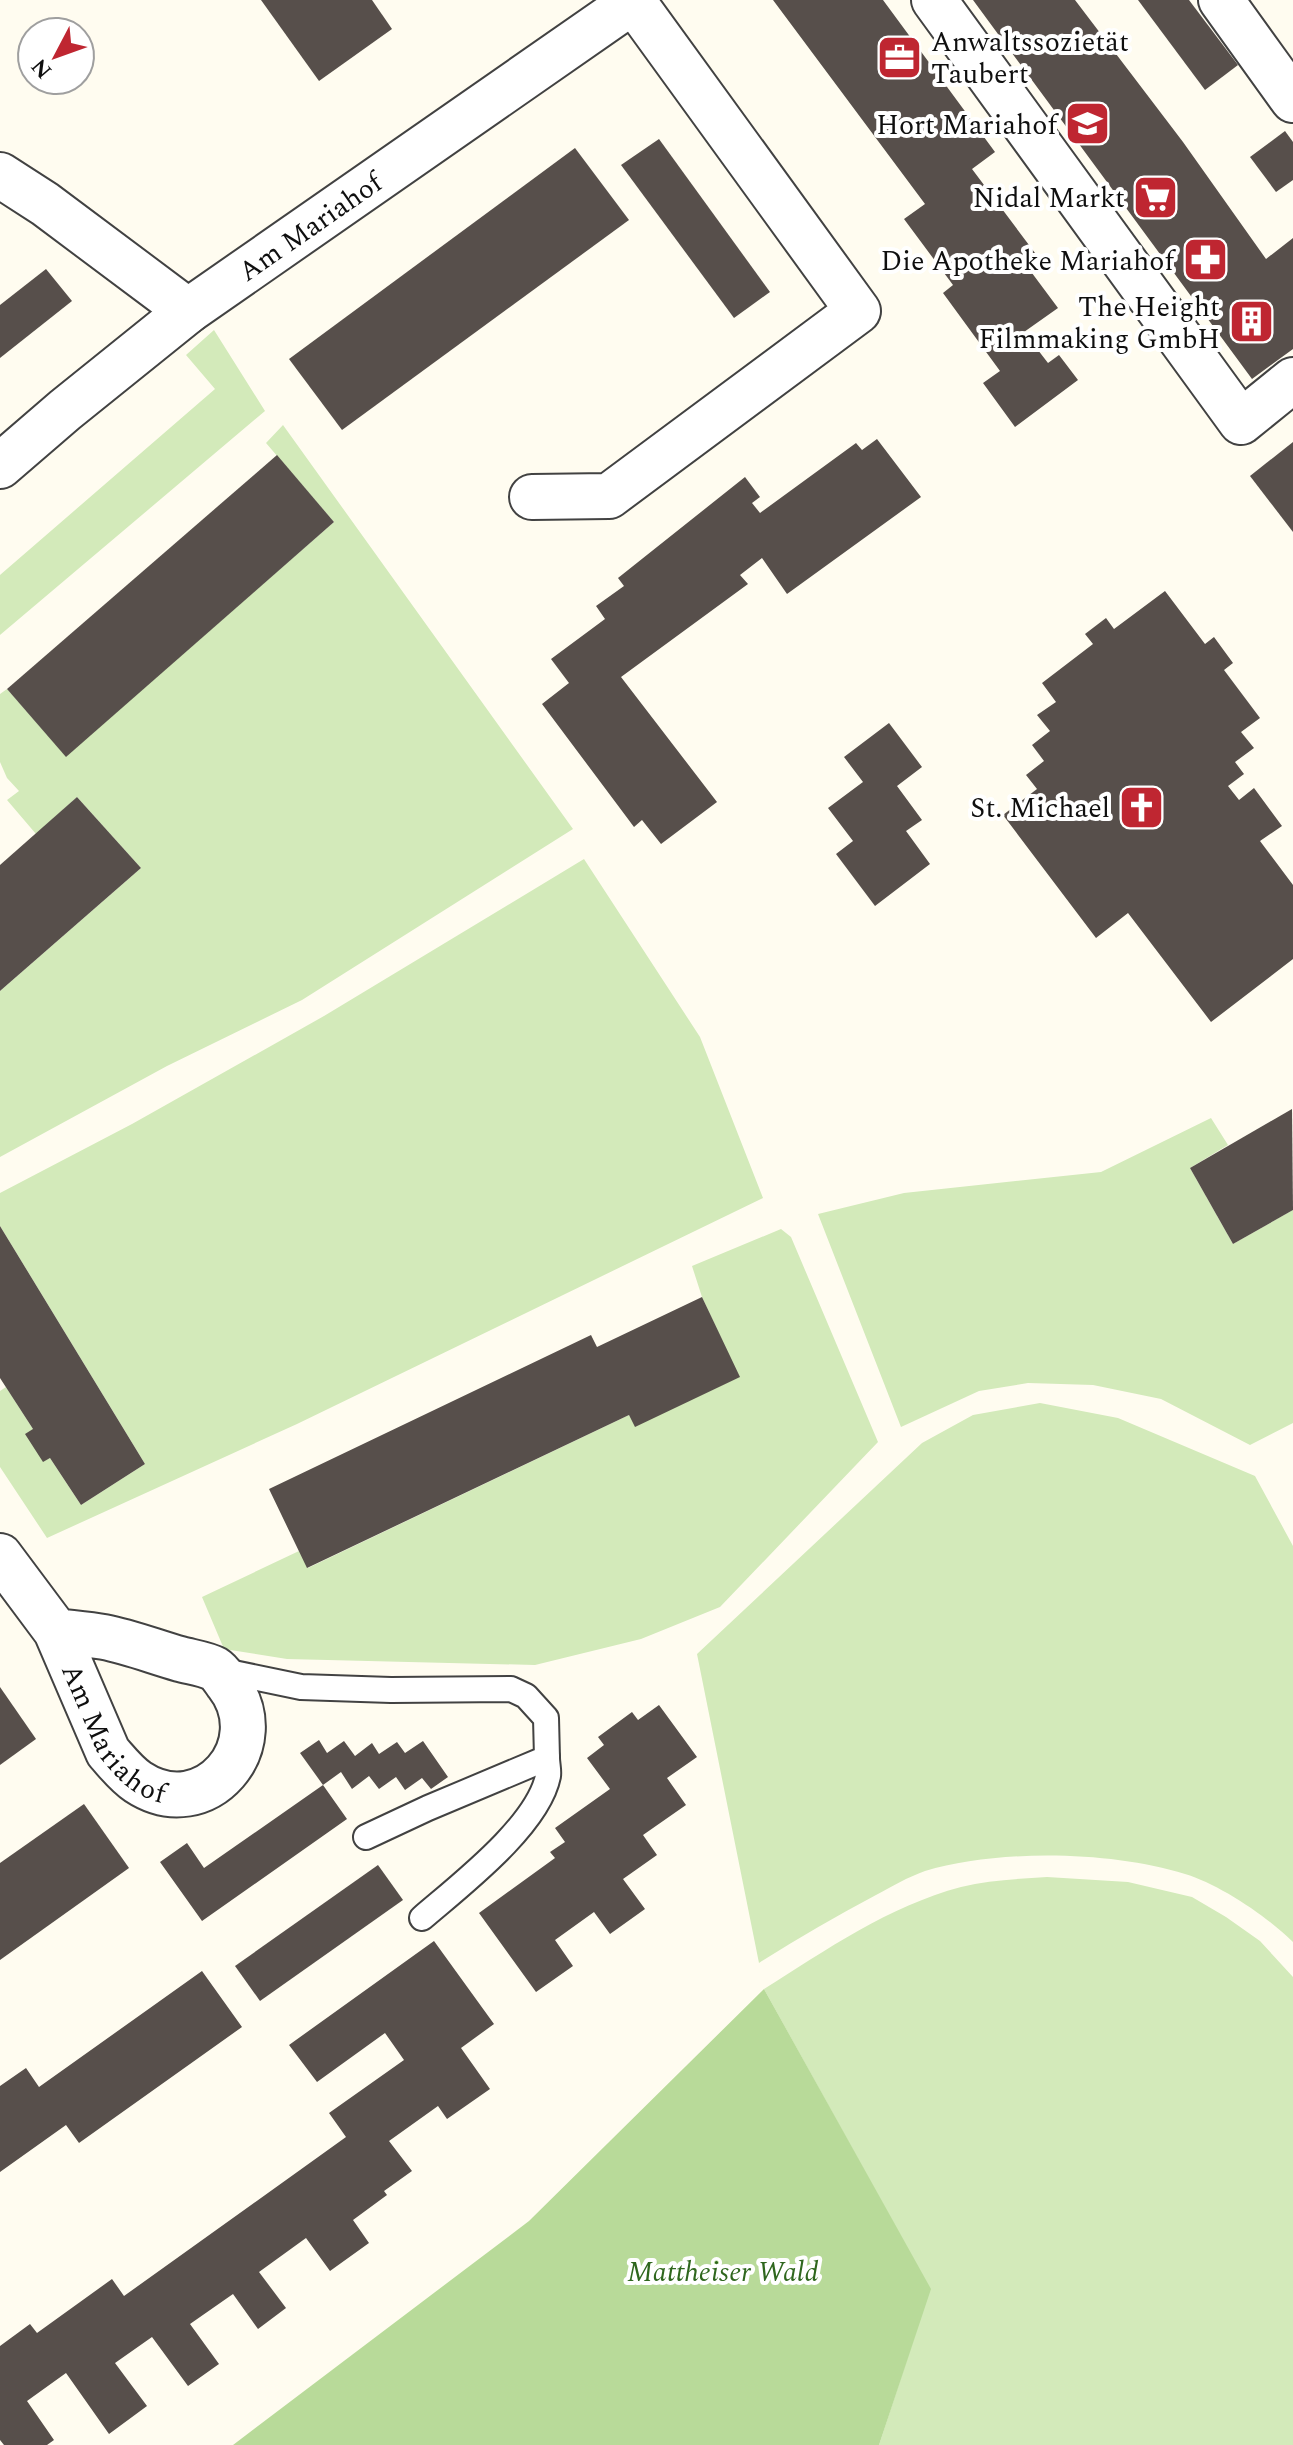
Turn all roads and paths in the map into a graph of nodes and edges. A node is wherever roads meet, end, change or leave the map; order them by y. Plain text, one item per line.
1 (934, 0) edge
2 (1221, 0) edge
3 (634, 1) edge
4 (1293, 100) edge
5 (0, 175) edge
6 (188, 311) junction
7 (1293, 380) edge
8 (0, 466) edge
9 (532, 497) dead end
10 (0, 1556) edge
11 (56, 1631) junction
12 (216, 1670) junction
13 (547, 1758) junction
14 (366, 1837) dead end
15 (422, 1918) dead end

1 - 7 street
2 - 4 street
3 - 6 street, Am Mariahof
3 - 9 street, Am Mariahof
5 - 6 street
6 - 8 street, Am Mariahof
10 - 11 street, Am Mariahof
11 - 12 street, Am Mariahof
11 - 12 street, Am Mariahof
12 - 13 lane, Am Mariahof
13 - 14 lane
13 - 15 lane, Am Mariahof

